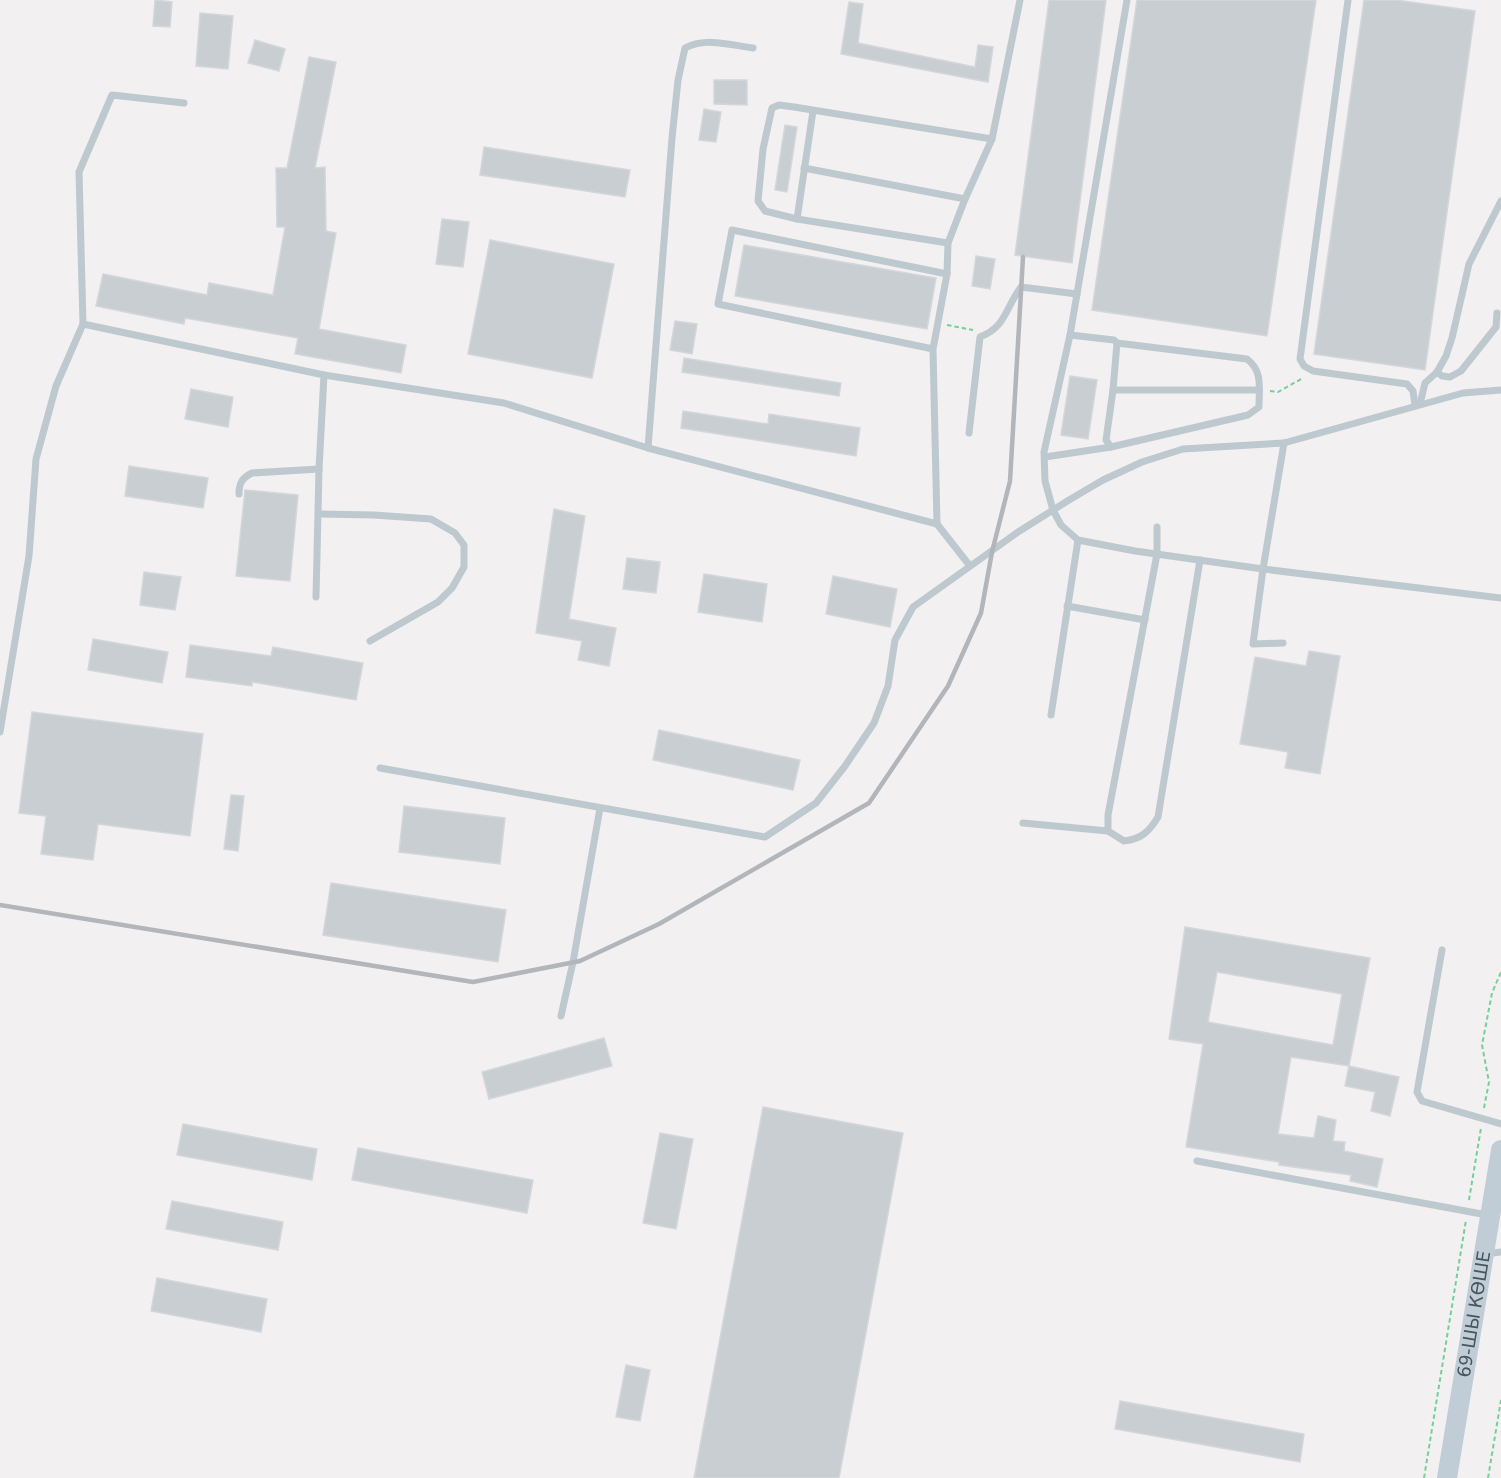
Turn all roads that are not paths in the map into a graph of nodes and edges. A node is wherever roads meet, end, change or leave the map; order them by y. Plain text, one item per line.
1 (1020, 0) edge
2 (1127, 0) edge
3 (1348, 0) edge
4 (753, 48) dead end
5 (184, 103) dead end
6 (813, 111) junction
7 (992, 139) junction
8 (804, 168) junction
9 (965, 199) junction
10 (1501, 201) edge
11 (797, 219) junction
12 (948, 243) junction
13 (947, 274) junction
14 (1077, 294) junction
15 (1497, 313) dead end
16 (83, 324) junction
17 (1070, 335) junction
18 (1117, 343) junction
19 (933, 349) junction
20 (1437, 372) junction
21 (324, 375) junction
22 (1113, 390) junction
23 (1259, 390) junction
24 (1501, 390) edge
25 (1418, 405) junction
26 (969, 433) dead end
27 (1284, 443) junction
28 (1111, 447) junction
29 (648, 448) junction
30 (1045, 457) junction
31 (319, 469) junction
32 (239, 494) dead end
33 (1053, 510) junction
34 (319, 514) junction
35 (937, 524) junction
36 (1157, 527) dead end
37 (1078, 540) junction
38 (1157, 554) junction
39 (1200, 561) junction
40 (970, 566) junction
41 (1263, 569) junction
42 (316, 597) dead end
43 (1501, 598) edge
44 (1067, 606) junction
45 (1145, 620) junction
46 (370, 641) dead end
47 (1283, 643) dead end
48 (1051, 715) dead end
49 (0, 732) edge
50 (380, 768) dead end
51 (600, 808) junction
52 (1023, 823) dead end
53 (1108, 831) junction
54 (1442, 950) dead end
55 (561, 1016) dead end
56 (1501, 1124) edge
57 (1501, 1150) edge
58 (1197, 1161) dead end
59 (1490, 1216) junction
60 (1492, 1253) edge
61 (1447, 1478) edge

1 - 7 lane
2 - 14 lane
3 - 25 lane
4 - 29 lane
5 - 16 lane
6 - 7 lane
6 - 8 lane
6 - 11 lane
7 - 9 lane
8 - 9 lane
8 - 11 lane
9 - 12 lane
10 - 20 lane
11 - 12 lane
12 - 13 lane
13 - 19 lane
13 - 19 lane
14 - 17 lane
14 - 26 lane
15 - 20 lane
16 - 21 lane
16 - 49 lane
17 - 18 lane
17 - 30 lane
18 - 22 lane
18 - 23 lane
19 - 35 lane
20 - 25 lane
21 - 29 lane
21 - 31 lane
22 - 23 lane
22 - 28 lane
23 - 28 lane
24 - 25 lane
25 - 27 lane
27 - 33 lane
27 - 41 lane
28 - 30 lane
29 - 35 lane
30 - 33 lane
31 - 32 lane
31 - 34 lane
33 - 37 lane
33 - 40 lane
34 - 42 lane
34 - 46 lane
35 - 40 lane
36 - 38 lane
37 - 38 lane
37 - 44 lane
38 - 39 lane
38 - 45 lane
39 - 41 lane
39 - 53 lane
40 - 51 lane
41 - 43 lane
41 - 47 lane
44 - 45 lane
44 - 48 lane
45 - 53 lane
50 - 51 lane
51 - 55 lane
52 - 53 lane
54 - 56 lane
57 - 59 main road, 69-ШЫ КӨШЕ
58 - 59 lane
59 - 60 main road, 69-ШЫ КӨШЕ
60 - 61 main road, 69-ШЫ КӨШЕ

